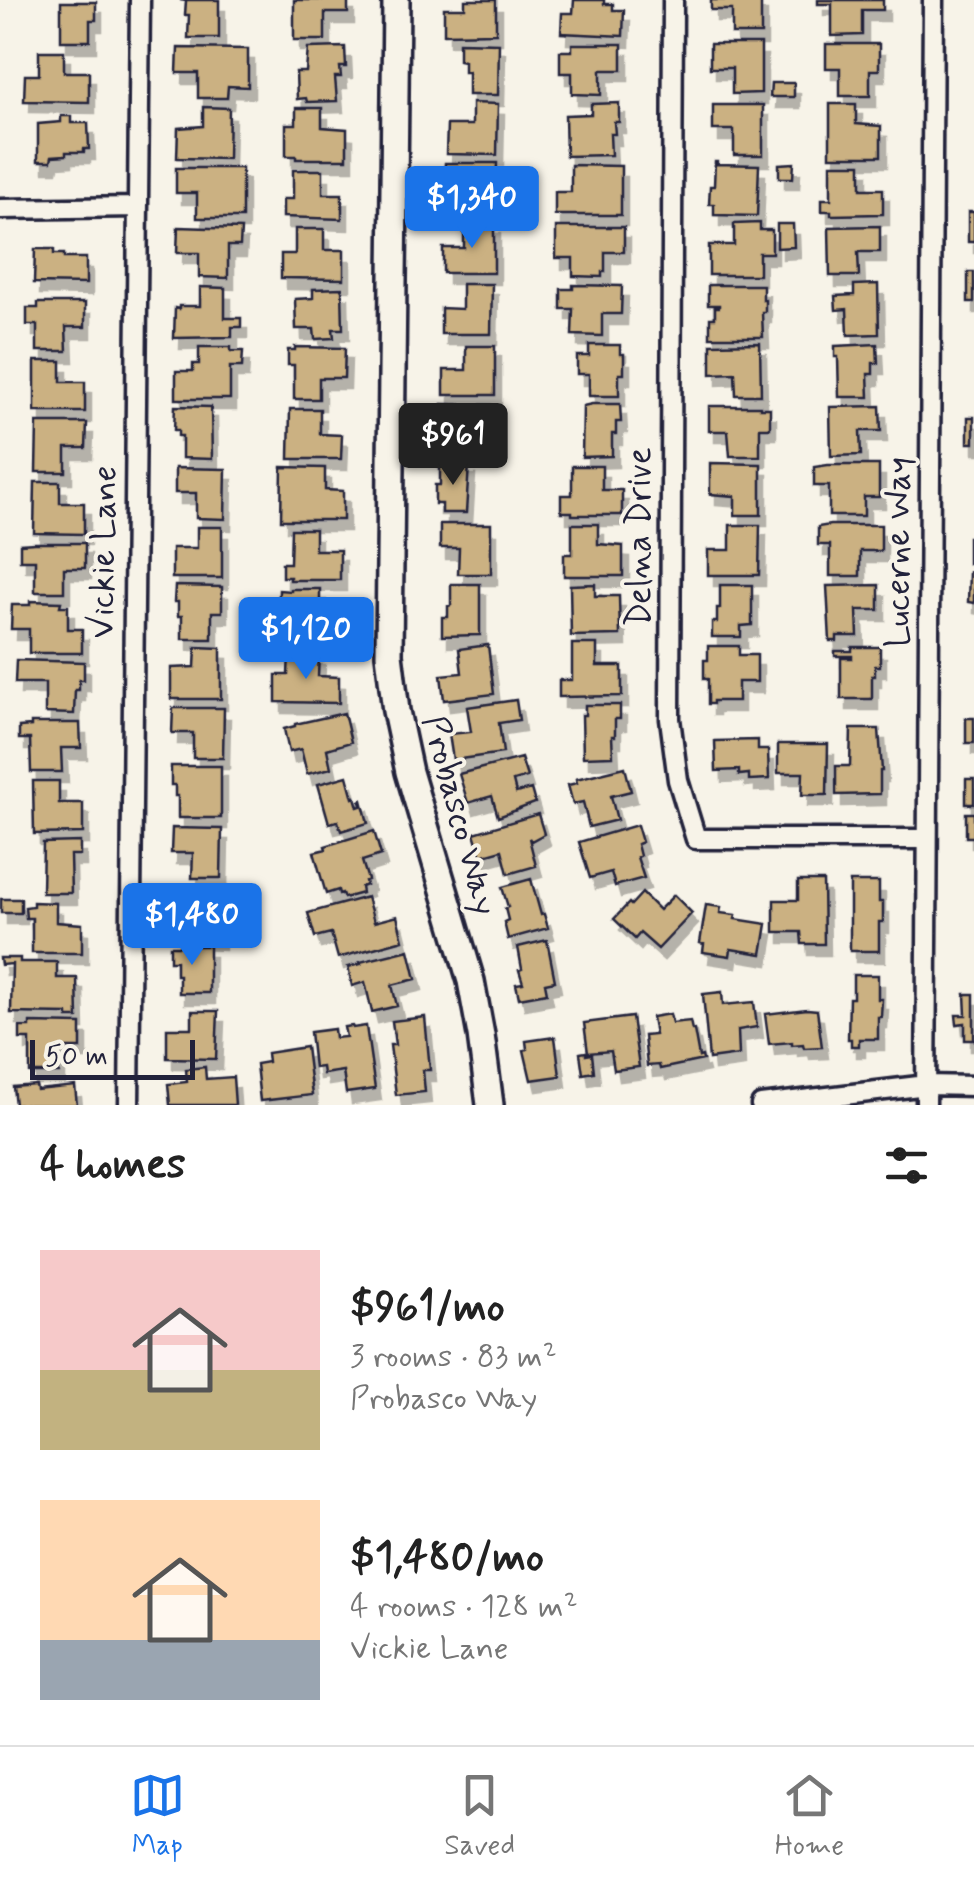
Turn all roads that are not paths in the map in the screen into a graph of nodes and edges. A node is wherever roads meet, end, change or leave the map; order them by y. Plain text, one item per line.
1 (140, 0) edge
2 (396, 0) edge
3 (672, 0) edge
4 (933, 0) edge
5 (138, 208) junction
6 (0, 210) edge
7 (928, 840) junction
8 (926, 1085) junction
9 (974, 1086) edge
10 (128, 1105) edge
11 (490, 1105) edge
12 (761, 1105) edge
13 (926, 1105) edge

1 - 5 street, Vickie Lane
2 - 11 street, Probasco Way
3 - 7 street, Delna Drive
4 - 7 street, Lucerne Way
5 - 6 street
5 - 10 street, Vickie Lane
7 - 8 street, Lucerne Way
8 - 9 street
8 - 12 street
8 - 13 street, Lucerne Way

